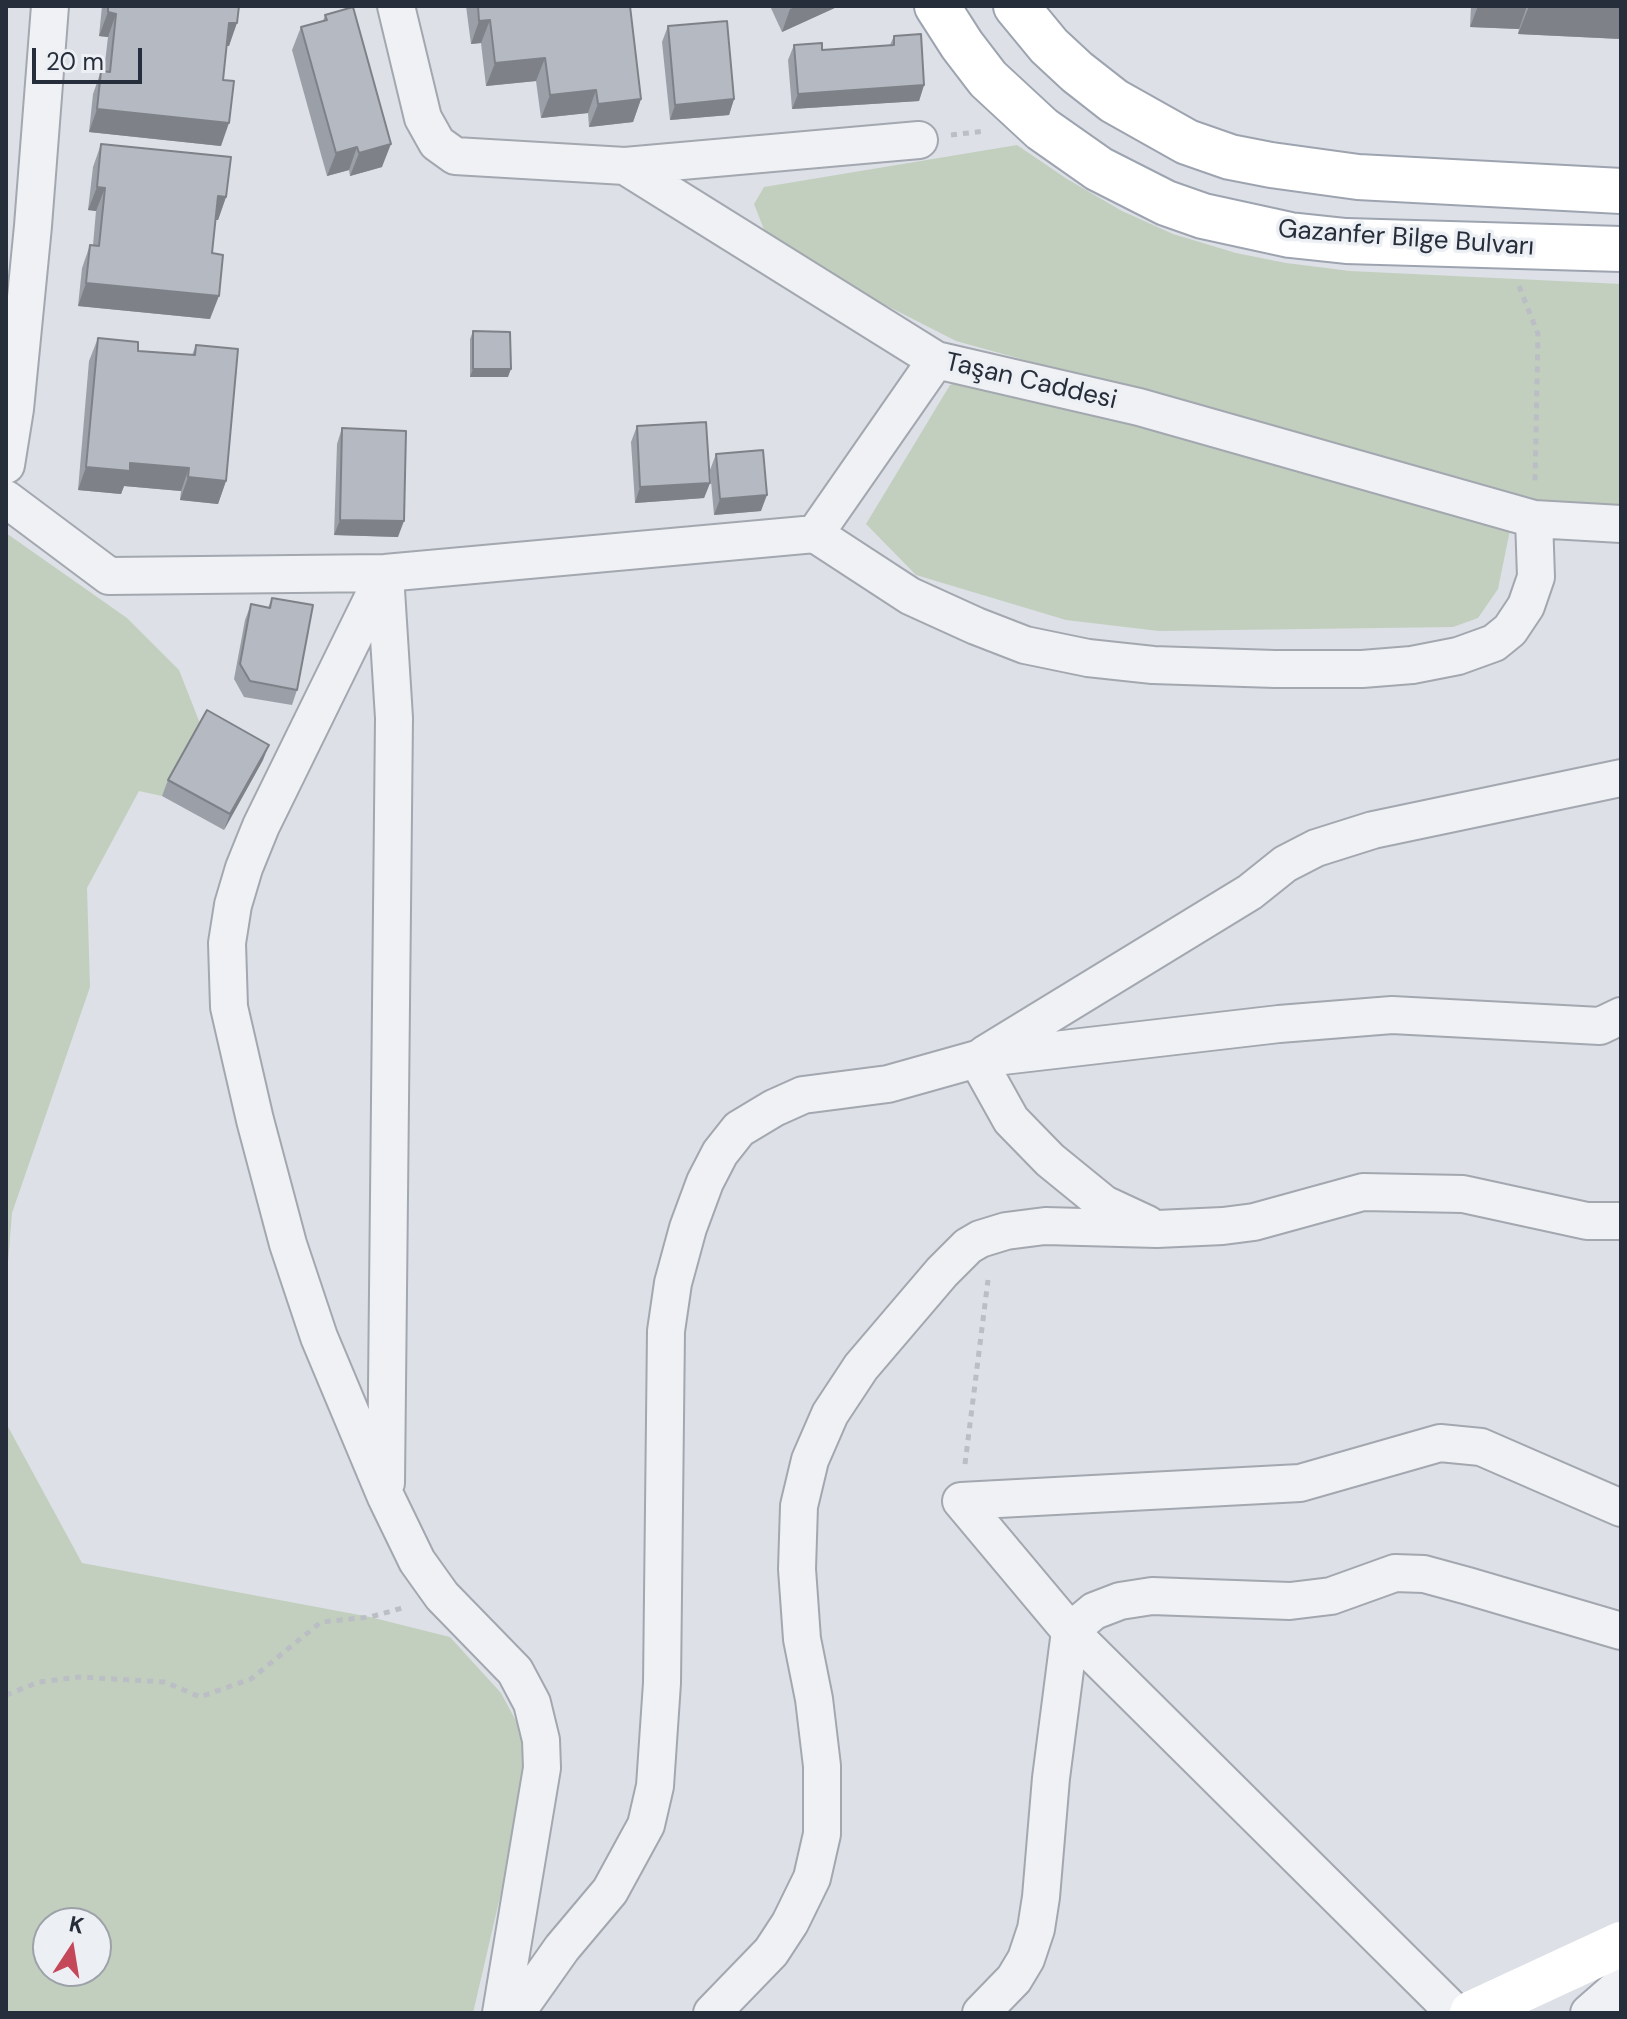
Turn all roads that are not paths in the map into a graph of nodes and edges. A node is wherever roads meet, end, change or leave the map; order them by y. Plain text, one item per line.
1 (50, 6) edge
2 (396, 6) edge
3 (937, 6) edge
4 (1016, 6) edge
5 (919, 140) road end
6 (625, 166) junction
7 (1621, 191) edge
8 (1621, 249) edge
9 (936, 360) junction
10 (6, 465) edge
11 (6, 499) edge
12 (1534, 519) junction
13 (1621, 524) edge
14 (815, 534) junction
15 (385, 573) junction
16 (1621, 778) edge
17 (1621, 1016) edge
18 (977, 1059) junction
19 (1621, 1221) edge
20 (1157, 1229) junction
21 (386, 1497) junction
22 (1621, 1508) edge
23 (1070, 1631) junction
24 (1621, 1631) edge
25 (1621, 1944) edge
26 (1621, 1985) edge
27 (501, 2013) edge
28 (516, 2013) edge
29 (712, 2013) edge
30 (981, 2013) edge
31 (1455, 2013) edge
32 (1472, 2013) edge
33 (1589, 2013) edge

1 - 10 street
2 - 6 street, Taşan Caddesi
3 - 8 main road, Gazanfer Bilge Bulvarı
4 - 7 main road
5 - 6 street
6 - 9 street, Taşan Caddesi
9 - 12 street, Taşan Caddesi
9 - 14 street
11 - 15 street
12 - 13 street, Taşan Caddesi
12 - 14 street
14 - 15 street
15 - 21 street
15 - 21 street
16 - 18 street
17 - 18 street
18 - 20 street
18 - 28 street
19 - 20 street
20 - 29 street
21 - 27 street
22 - 23 street
23 - 24 street
23 - 30 street
23 - 31 street
25 - 32 main road
26 - 33 street

